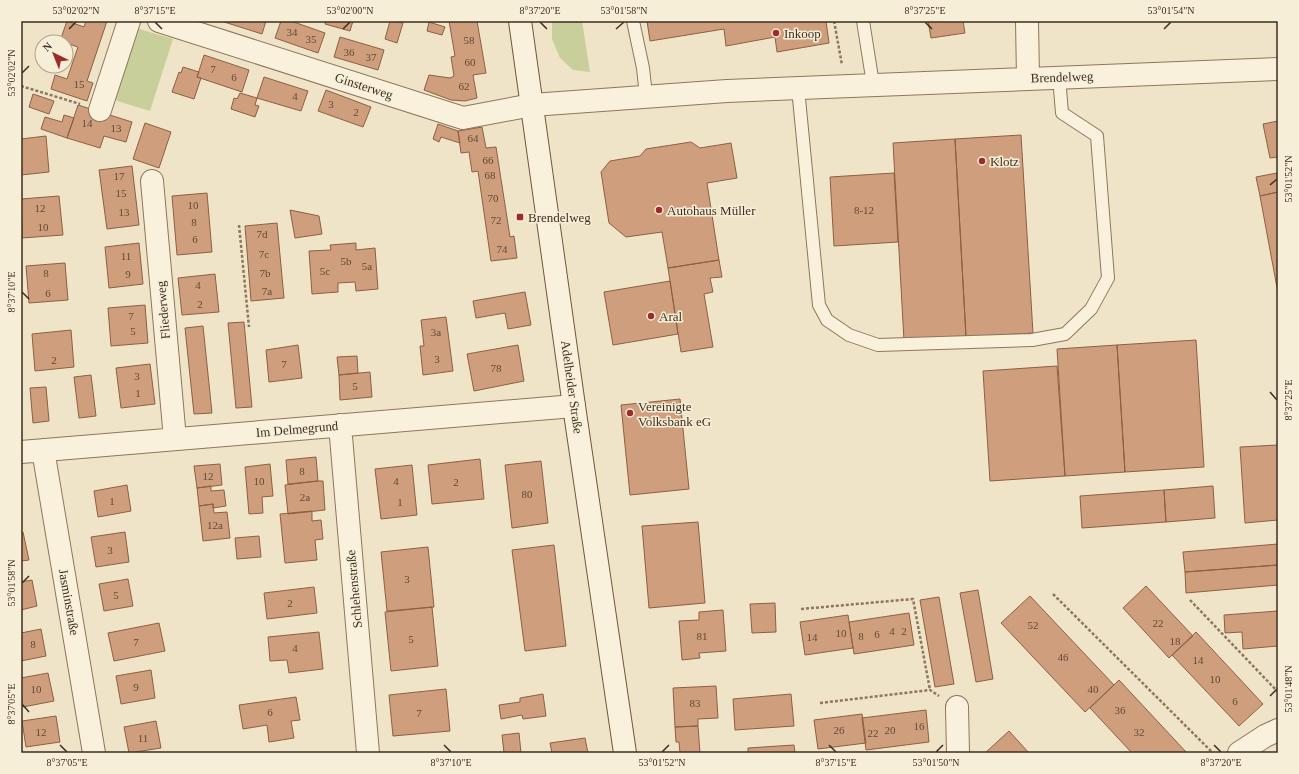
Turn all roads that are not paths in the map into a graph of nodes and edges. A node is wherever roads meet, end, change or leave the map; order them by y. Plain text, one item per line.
1 (130, 21) edge
2 (159, 21) edge
3 (520, 21) edge
4 (633, 21) edge
5 (863, 21) edge
6 (1027, 21) edge
7 (198, 27) edge
8 (1278, 69) edge
9 (1059, 77) junction
10 (1028, 78) junction
11 (873, 84) junction
12 (798, 88) junction
13 (646, 96) junction
14 (532, 105) junction
15 (100, 110) road end
16 (152, 181) dead end
17 (574, 406) junction
18 (340, 425) junction
19 (175, 439) junction
20 (27, 448) edge
21 (957, 707) road end
22 (1278, 730) edge
23 (94, 753) edge
24 (368, 753) edge
25 (625, 753) edge
26 (958, 753) edge
27 (1239, 753) edge

1 - 15 street
2 - 7 street, Ginsterweg
3 - 14 street, Adelheider Straße
4 - 13 lane
5 - 11 lane
6 - 10 street
7 - 14 street, Ginsterweg
8 - 9 street, Brendelweg
9 - 10 street, Brendelweg
9 - 12 lane
10 - 11 street, Brendelweg
11 - 12 street, Brendelweg
12 - 13 street, Brendelweg
13 - 14 street, Brendelweg
14 - 17 street, Adelheider Straße
16 - 19 street, Fliederweg
17 - 18 street, Im Delmegrund
17 - 25 street, Adelheider Straße
18 - 19 street, Im Delmegrund
18 - 24 street, Schlehenstraße
19 - 20 street, Im Delmegrund
20 - 23 street, Jasminstraße
21 - 26 street
22 - 27 street

